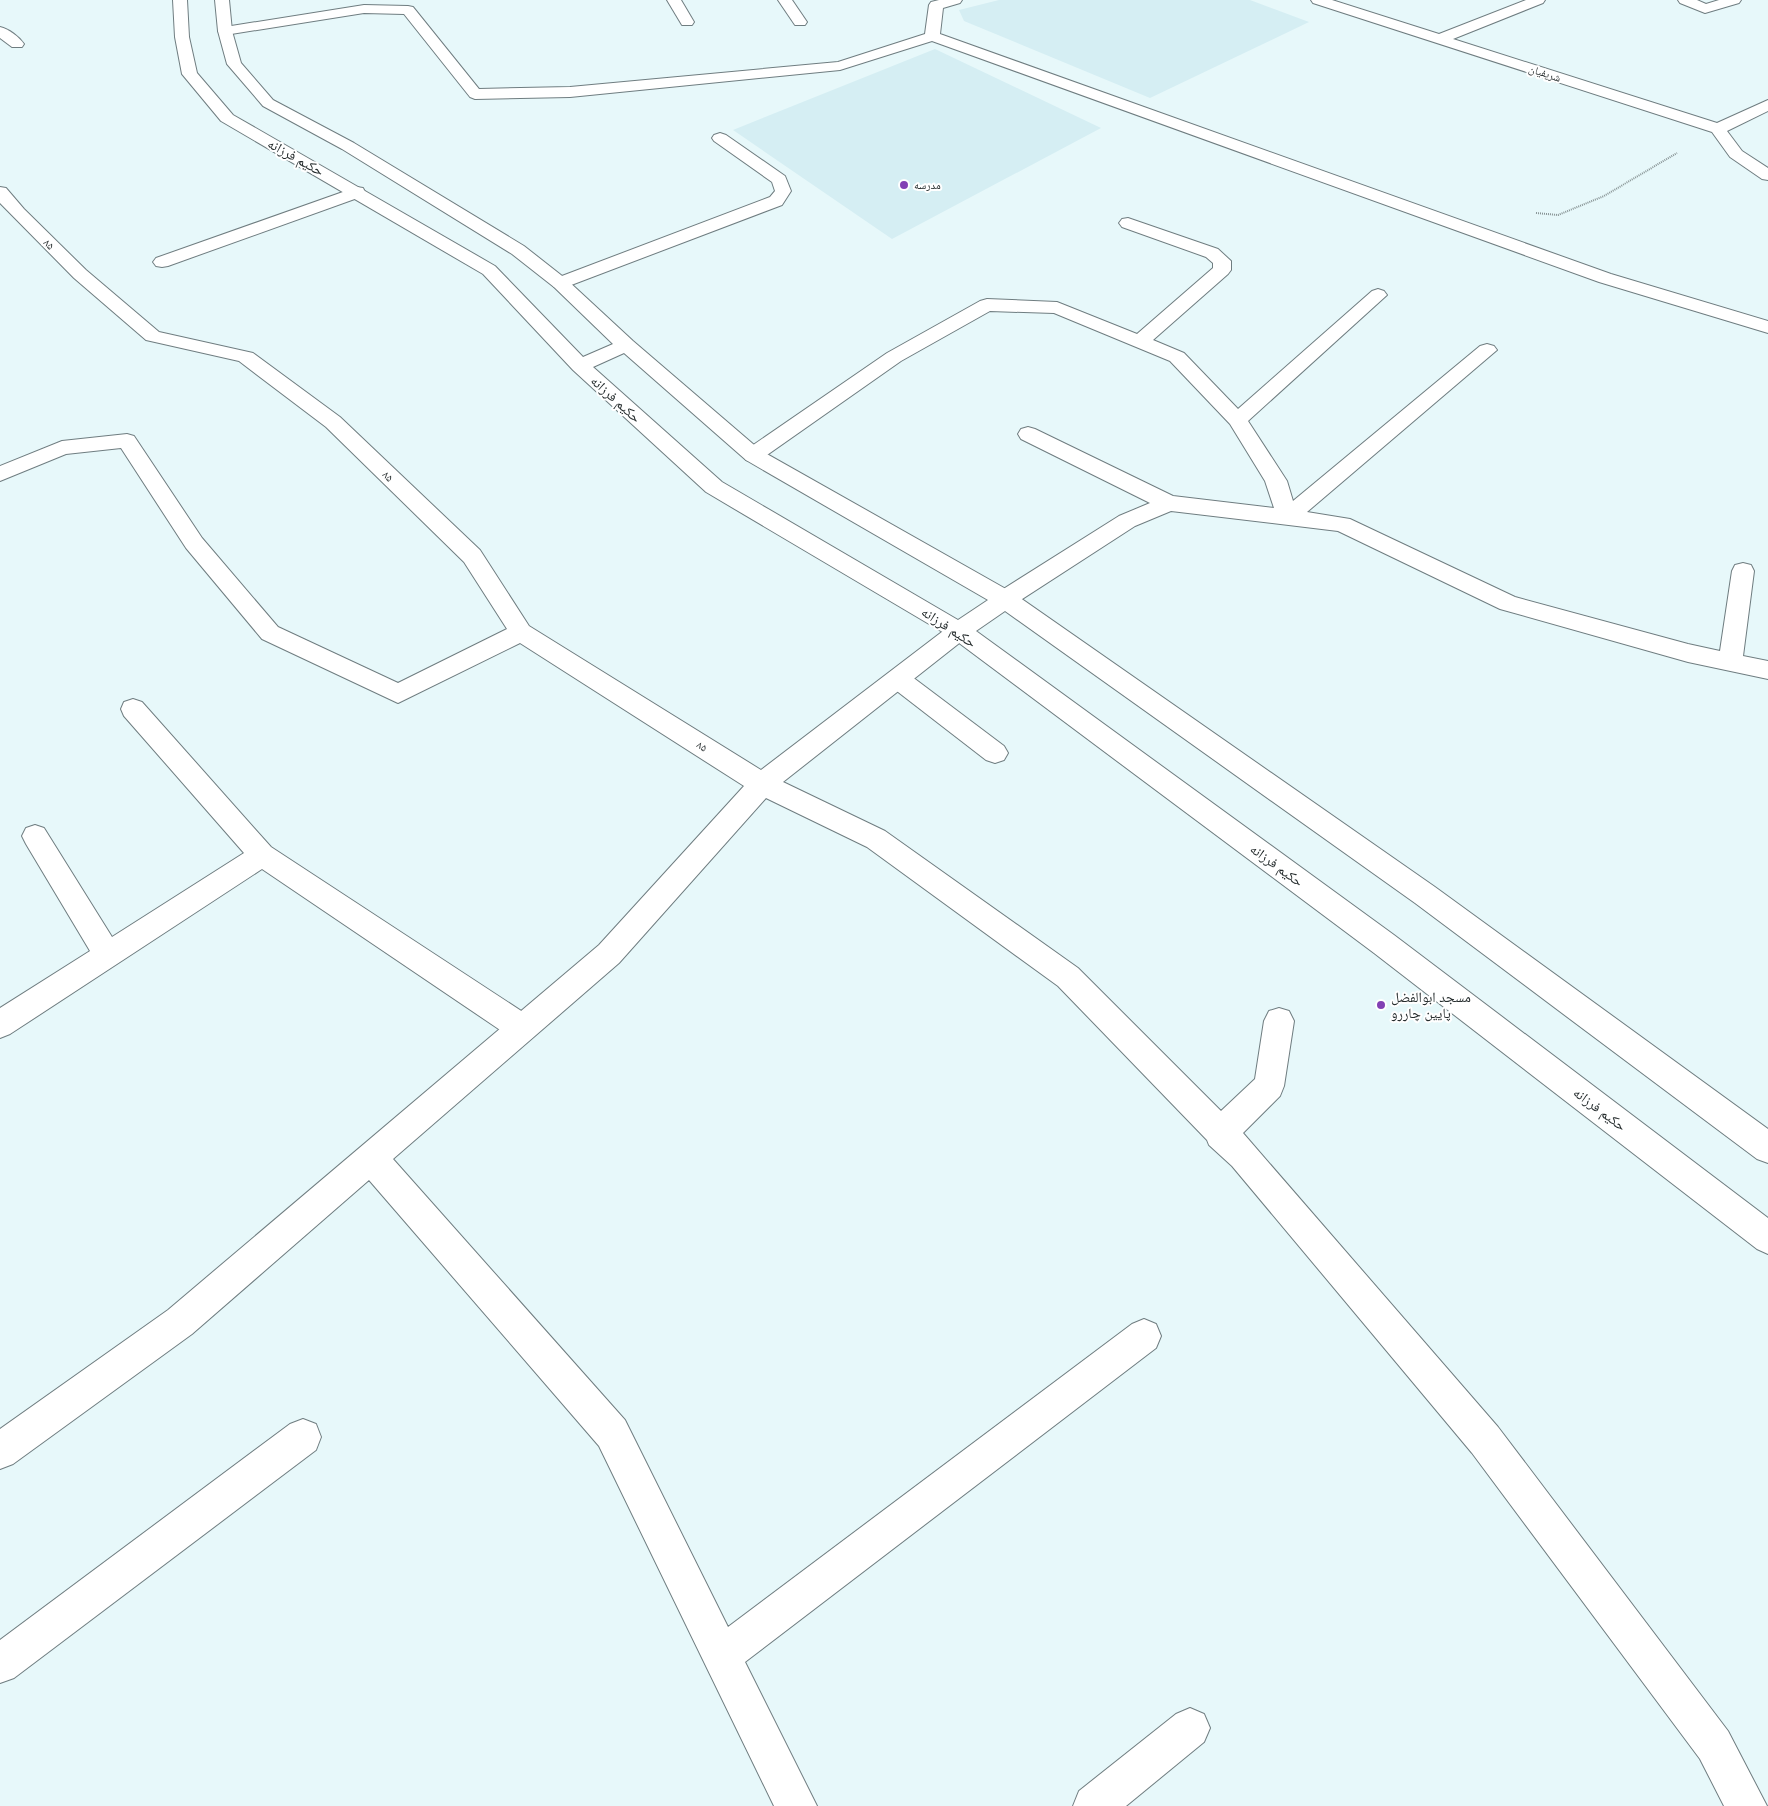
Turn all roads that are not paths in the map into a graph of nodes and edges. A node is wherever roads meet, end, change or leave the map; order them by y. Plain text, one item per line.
1 (180, 0) edge
2 (222, 0) edge
3 (674, 0) edge
4 (785, 0) edge
5 (955, 0) edge
6 (1318, 0) edge
7 (1538, 0) edge
8 (1685, 0) edge
9 (1734, 0) edge
10 (1381, 6) dead end
11 (1364, 15) junction
12 (687, 22) dead end
13 (800, 22) dead end
14 (225, 31) junction
15 (0, 32) edge
16 (932, 36) junction
17 (1440, 39) junction
18 (18, 44) dead end
19 (1768, 105) edge
20 (1718, 129) junction
21 (720, 138) dead end
22 (1768, 175) edge
23 (0, 192) edge
24 (357, 192) junction
25 (1128, 223) dead end
26 (162, 262) dead end
27 (560, 283) junction
28 (1378, 295) dead end
29 (1768, 327) edge
30 (1139, 342) junction
31 (626, 345) junction
32 (1487, 350) dead end
33 (580, 366) junction
34 (1237, 420) junction
35 (1028, 434) dead end
36 (753, 455) junction
37 (0, 474) edge
38 (1169, 503) junction
39 (1288, 517) junction
40 (1743, 571) dead end
41 (1005, 599) junction
42 (959, 631) junction
43 (521, 632) junction
44 (1730, 662) junction
45 (1768, 670) edge
46 (898, 679) junction
47 (133, 709) dead end
48 (995, 753) dead end
49 (762, 784) junction
50 (35, 836) dead end
51 (262, 854) junction
52 (107, 954) junction
53 (1279, 1021) dead end
54 (0, 1024) edge
55 (522, 1028) junction
56 (1220, 1134) junction
57 (1768, 1148) edge
58 (371, 1158) junction
59 (1768, 1238) edge
60 (1144, 1336) dead end
61 (303, 1437) dead end
62 (0, 1451) edge
63 (721, 1656) junction
64 (0, 1664) edge
65 (1190, 1728) dead end
66 (796, 1806) edge
67 (1094, 1806) edge
68 (1746, 1806) edge

1 - 24 street, حکیم فرزانه
2 - 14 street
3 - 12 street
4 - 13 street
5 - 16 street
6 - 11 street, شریفیان
7 - 17 street
8 - 9 street
10 - 11 street
11 - 17 street, شریفیان
14 - 16 street
14 - 27 street
15 - 18 street
16 - 29 street
17 - 20 street, شریفیان
19 - 20 street
20 - 22 street
21 - 27 street
23 - 43 street, ۸۵
24 - 26 street
24 - 33 street, حکیم فرزانه
25 - 30 street
27 - 31 street
28 - 34 street
30 - 34 street
30 - 36 street
31 - 33 street
31 - 36 street
32 - 39 street
33 - 42 street, حکیم فرزانه
34 - 39 street
35 - 38 street
36 - 41 street
37 - 43 street
38 - 39 street
38 - 41 street
39 - 44 street
40 - 44 street
41 - 42 street
41 - 57 street
42 - 46 street
42 - 59 street, حکیم فرزانه
43 - 49 street, ۸۵
44 - 45 street
46 - 48 street
46 - 49 street
47 - 51 street
49 - 55 street
49 - 56 street, ۸۵
50 - 52 street
51 - 52 street
51 - 55 street
52 - 54 street
53 - 56 street
55 - 58 street
56 - 68 street, ۸۵
58 - 62 street
58 - 63 street
60 - 63 street
61 - 64 street
63 - 66 street
65 - 67 street

